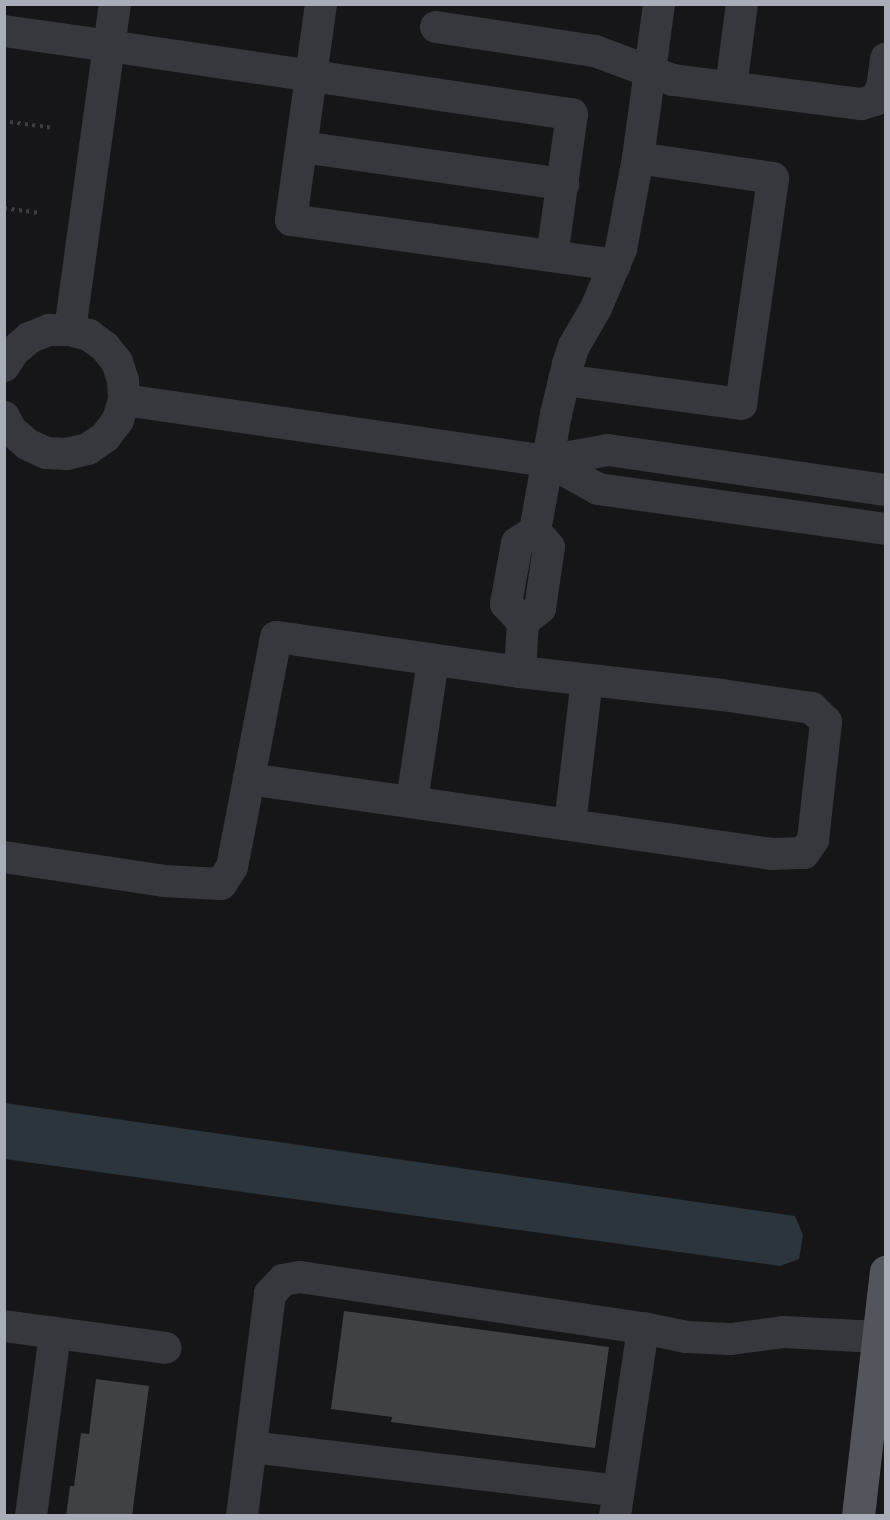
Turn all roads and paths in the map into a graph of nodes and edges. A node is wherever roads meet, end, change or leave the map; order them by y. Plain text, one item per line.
1 (115, 4) edge
2 (321, 4) edge
3 (659, 4) edge
4 (742, 4) edge
5 (436, 27) dead end
6 (4, 31) edge
7 (109, 46) junction
8 (885, 58) edge
9 (650, 70) junction
10 (310, 75) junction
11 (732, 87) junction
12 (873, 106) edge
13 (10, 122) dead end
14 (54, 128) dead end
15 (302, 147) junction
16 (638, 158) junction
17 (563, 184) junction
18 (4, 208) edge
19 (41, 213) dead end
20 (552, 256) junction
21 (615, 265) junction
22 (70, 330) junction
23 (4, 366) edge
24 (564, 380) junction
25 (124, 400) junction
26 (4, 417) edge
27 (548, 461) junction
28 (885, 490) edge
29 (885, 529) edge
30 (433, 660) junction
31 (520, 672) junction
32 (587, 680) junction
33 (249, 779) junction
34 (412, 801) junction
35 (570, 824) junction
36 (4, 857) edge
37 (885, 1272) edge
38 (4, 1326) edge
39 (643, 1328) junction
40 (55, 1334) junction
41 (878, 1337) junction
42 (166, 1348) dead end
43 (251, 1447) junction
44 (617, 1503) edge
45 (31, 1515) edge
46 (242, 1515) edge
47 (858, 1515) edge

1 - 7 street
2 - 10 street
3 - 9 street
4 - 11 street
5 - 9 street
6 - 7 street
7 - 10 street
7 - 22 street
8 - 12 street
9 - 11 street
9 - 16 street
10 - 15 street
10 - 17 street
11 - 12 street
13 - 14 path
15 - 17 street
15 - 20 street
16 - 21 street
16 - 24 street
17 - 20 street
18 - 19 path
20 - 21 street
21 - 24 street
22 - 23 street
22 - 25 street
24 - 27 street
25 - 26 street
25 - 27 street
27 - 28 street
27 - 29 street
27 - 31 street
30 - 31 street
30 - 33 street
30 - 34 street
31 - 32 street
32 - 35 street
32 - 35 street
33 - 34 street
33 - 36 street
34 - 35 street
37 - 41 main road
38 - 40 street
39 - 41 street
39 - 43 street
39 - 44 street
40 - 42 street
40 - 45 street
41 - 47 main road
43 - 44 street
43 - 46 street

